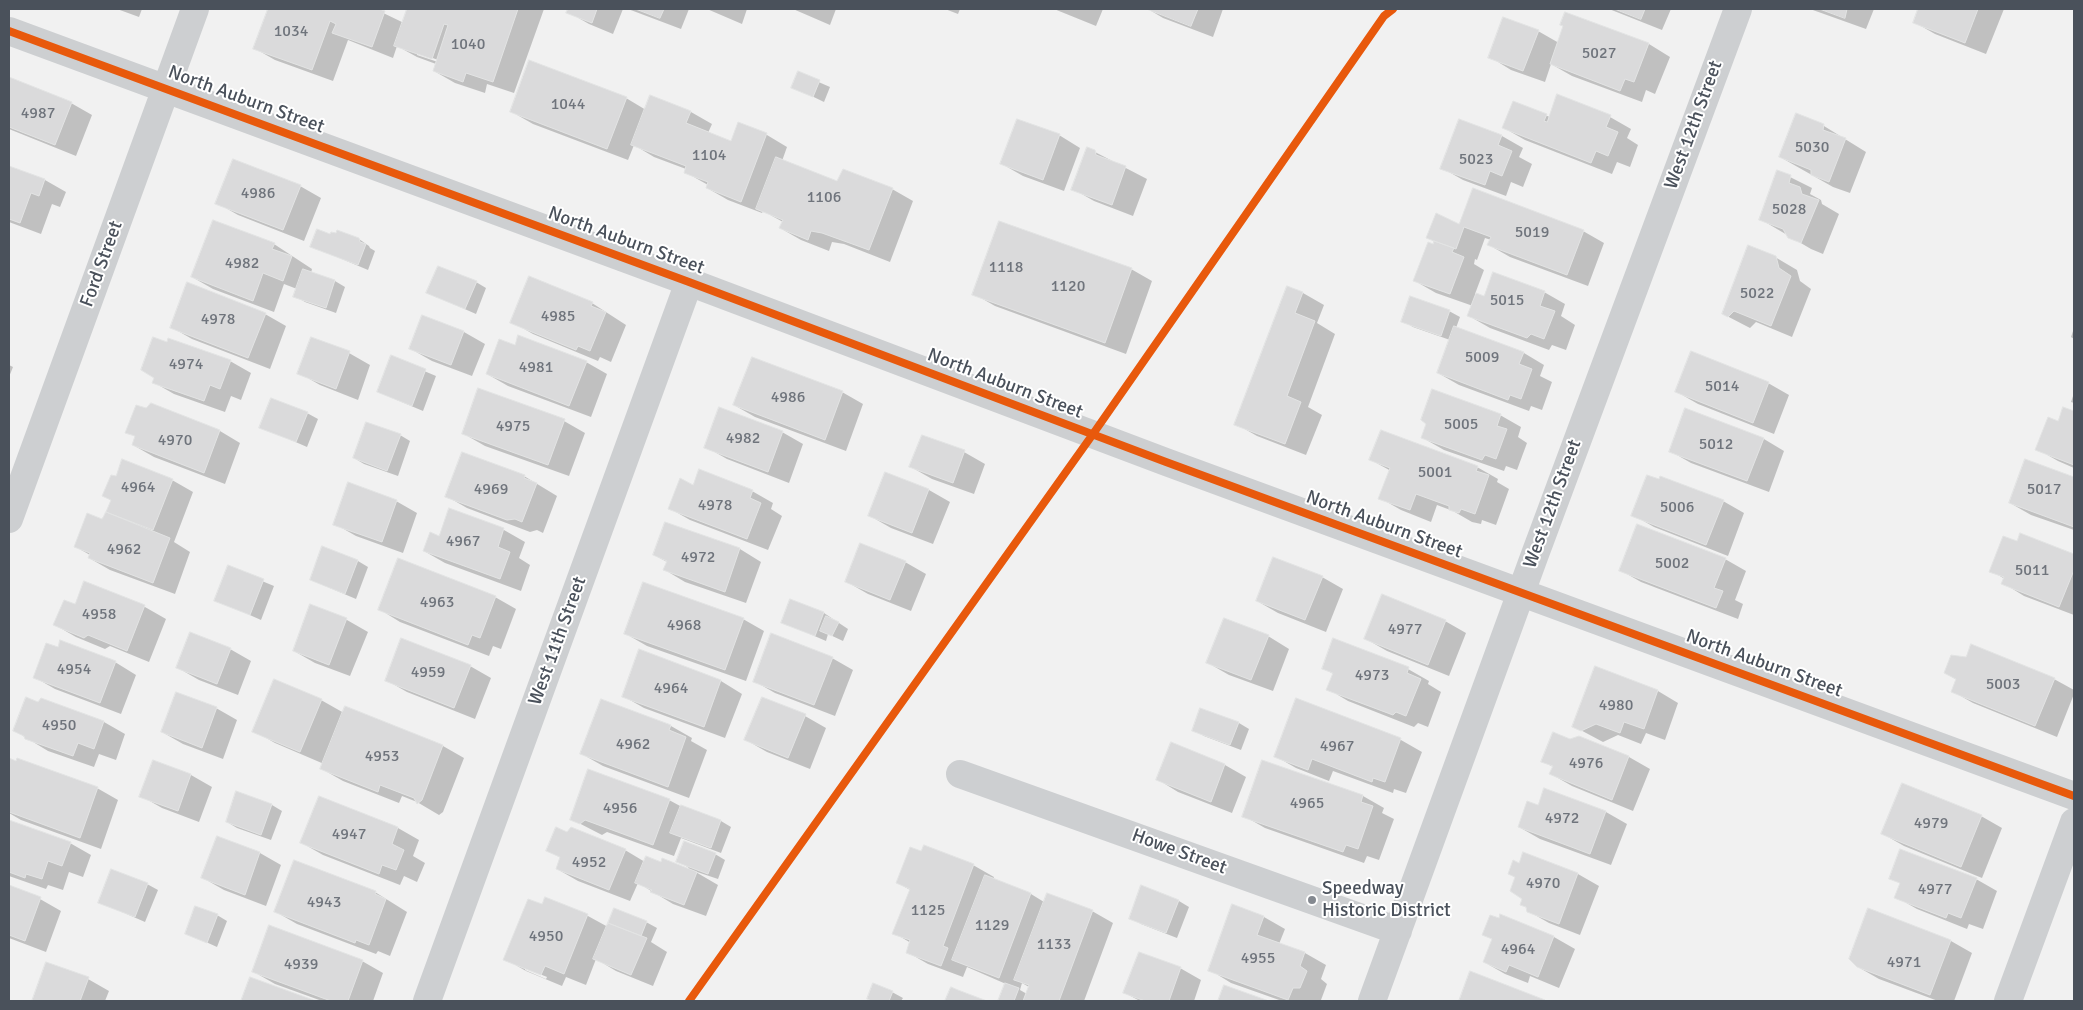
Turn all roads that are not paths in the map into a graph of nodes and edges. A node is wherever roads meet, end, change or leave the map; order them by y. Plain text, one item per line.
1 (195, 9) edge
2 (1738, 9) edge
3 (9, 31) edge
4 (166, 88) junction
5 (689, 282) junction
6 (9, 519) edge
7 (1521, 592) junction
8 (960, 774) dead end
9 (2074, 796) edge
10 (2074, 822) edge
11 (1398, 931) junction
12 (427, 1001) edge
13 (1372, 1001) edge
14 (2008, 1001) edge

1 - 4 street, Ford Street
2 - 7 street, West 12th Street
3 - 4 street, North Auburn Street
4 - 5 street, North Auburn Street
4 - 6 street, Ford Street
5 - 7 street, North Auburn Street
5 - 12 street, West 11th Street
7 - 9 street, North Auburn Street
7 - 11 street, West 12th Street
8 - 11 street, Howe Street
10 - 14 street
11 - 13 street, West 12th Street

